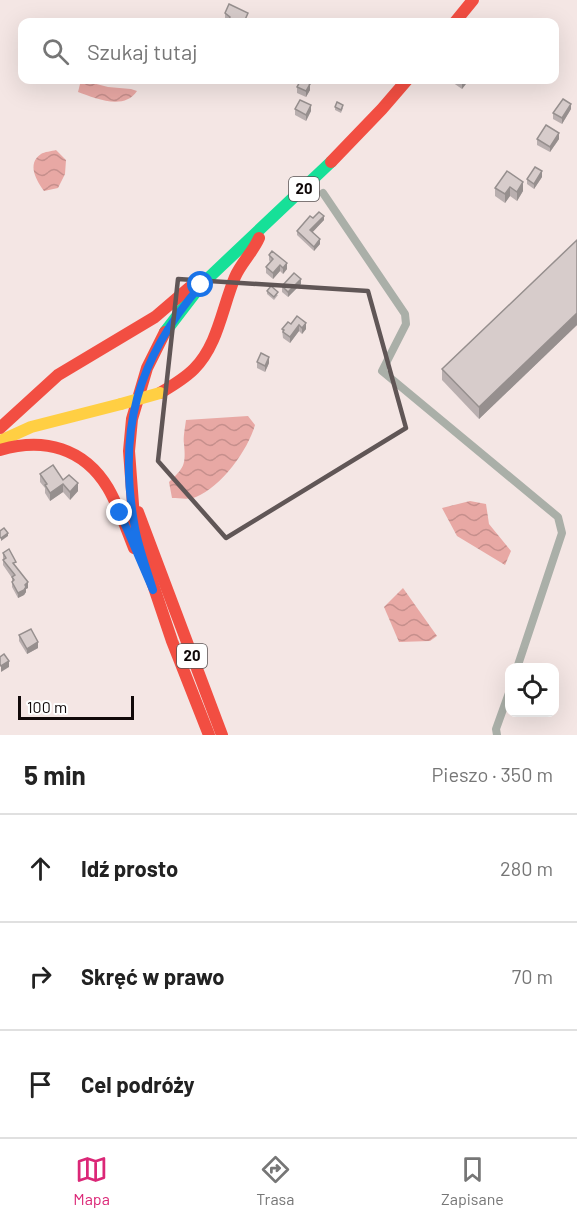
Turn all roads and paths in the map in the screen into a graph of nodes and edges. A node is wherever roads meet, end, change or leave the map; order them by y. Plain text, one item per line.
1 (473, 0) edge
2 (458, 18) edge
3 (403, 84) edge
4 (323, 193) dead end
5 (260, 230) junction
6 (201, 285) junction
7 (0, 428) edge
8 (0, 441) edge
9 (0, 450) edge
10 (131, 491) junction
11 (153, 590) junction
12 (519, 663) edge
13 (505, 704) edge
14 (209, 735) edge
15 (222, 735) edge
16 (497, 735) edge

1 - 2 main road
3 - 5 main road, 20
4 - 12 street
5 - 6 main road, 20
5 - 8 main road, bridge
6 - 7 main road
6 - 10 main road, 20
9 - 11 main road
10 - 11 main road, 20
10 - 15 main road, 20
11 - 14 main road, 20
13 - 16 street

